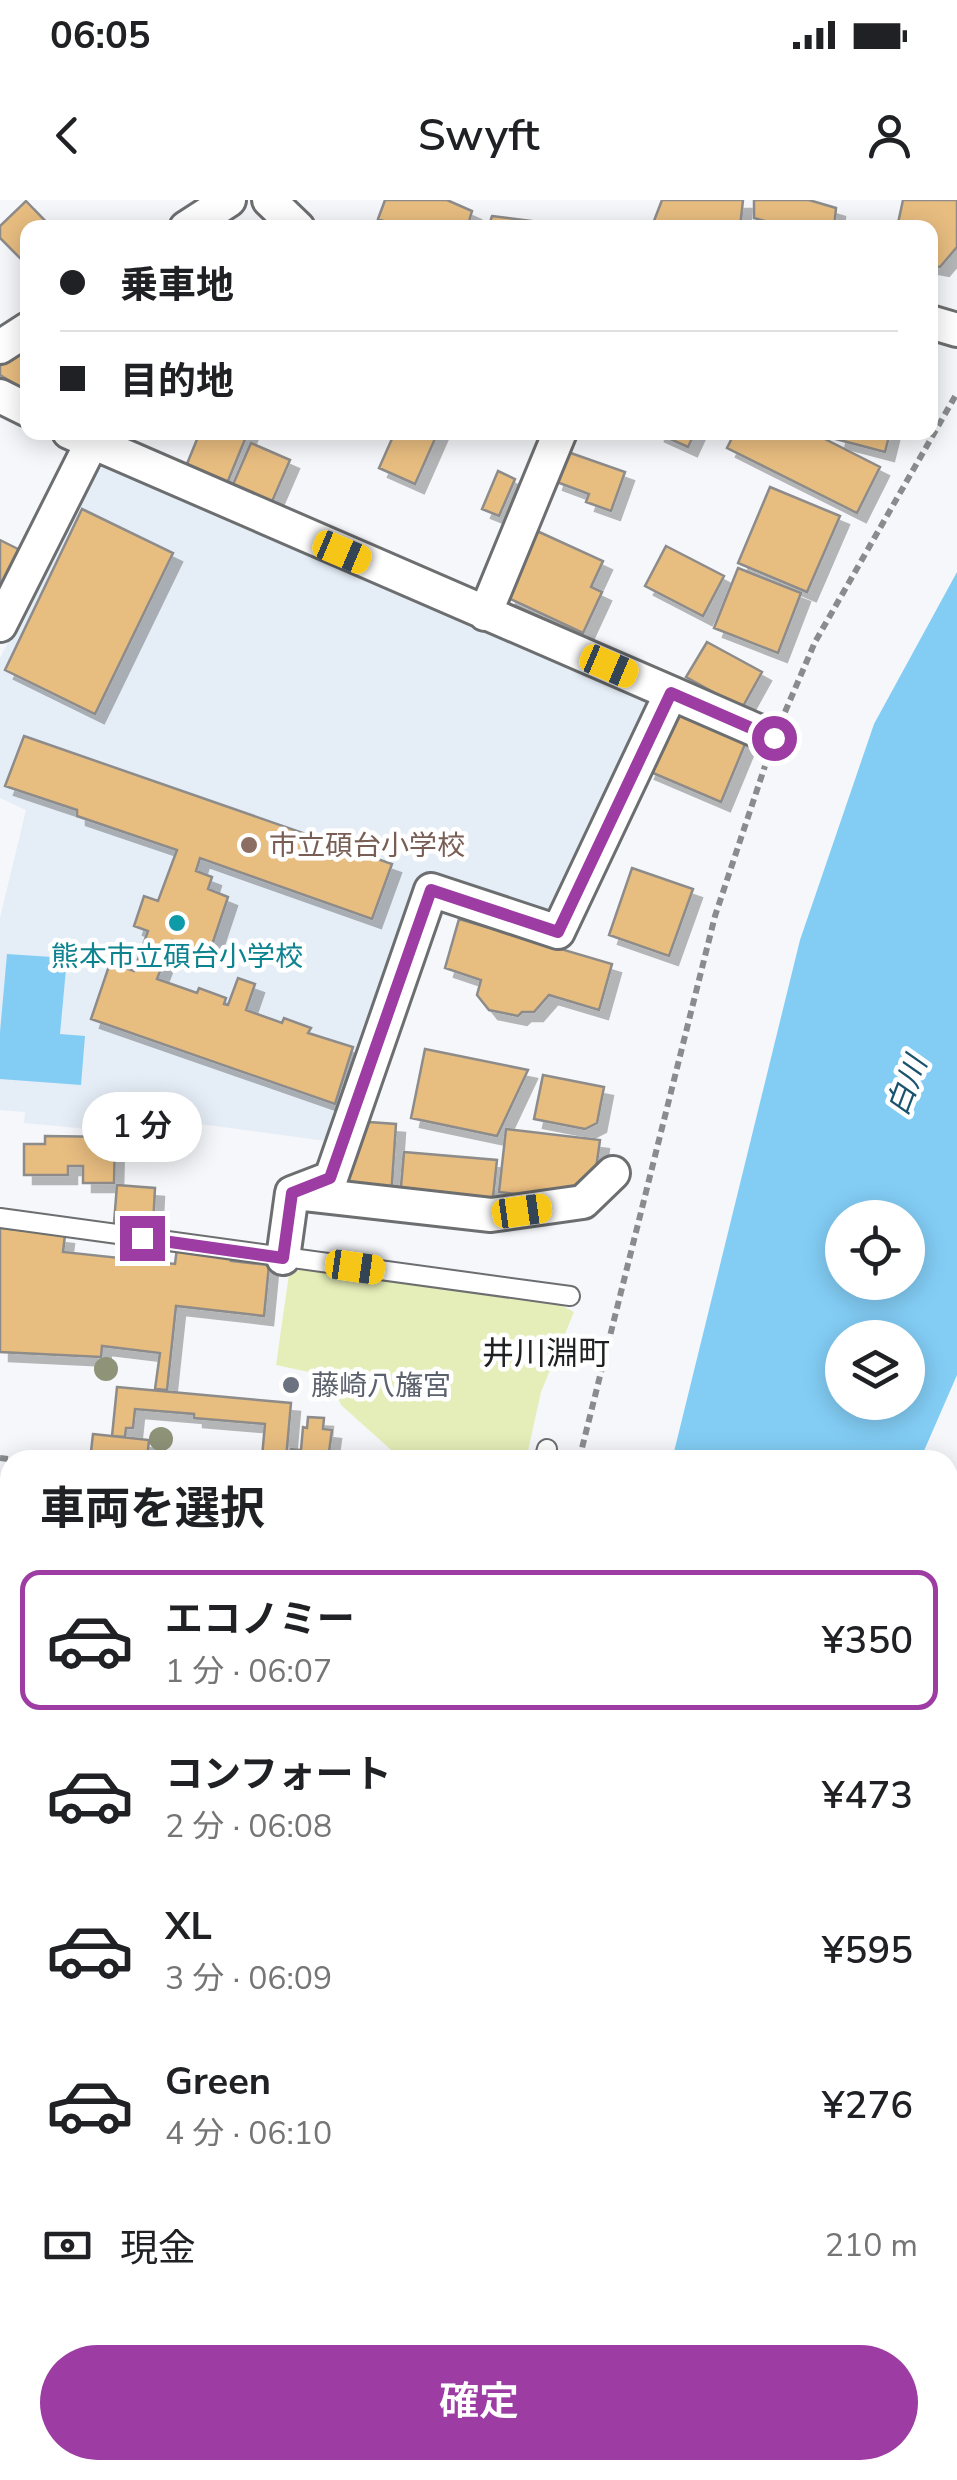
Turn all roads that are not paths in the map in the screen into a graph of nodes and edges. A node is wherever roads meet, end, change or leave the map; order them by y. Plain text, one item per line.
1 (229, 200) edge
2 (269, 200) edge
3 (198, 220) edge
4 (290, 220) edge
5 (79, 440) edge
6 (85, 440) edge
7 (557, 440) edge
8 (485, 614) junction
9 (0, 624) edge
10 (671, 693) junction
11 (774, 738) road end
12 (613, 1172) dead end
13 (292, 1193) junction
14 (0, 1218) edge
15 (283, 1258) junction
16 (570, 1296) dead end

1 - 3 street
2 - 4 street
5 - 9 street
6 - 8 street
7 - 8 street
8 - 10 street
10 - 11 street
10 - 13 street
12 - 13 street
13 - 15 street
14 - 15 lane
15 - 16 lane

